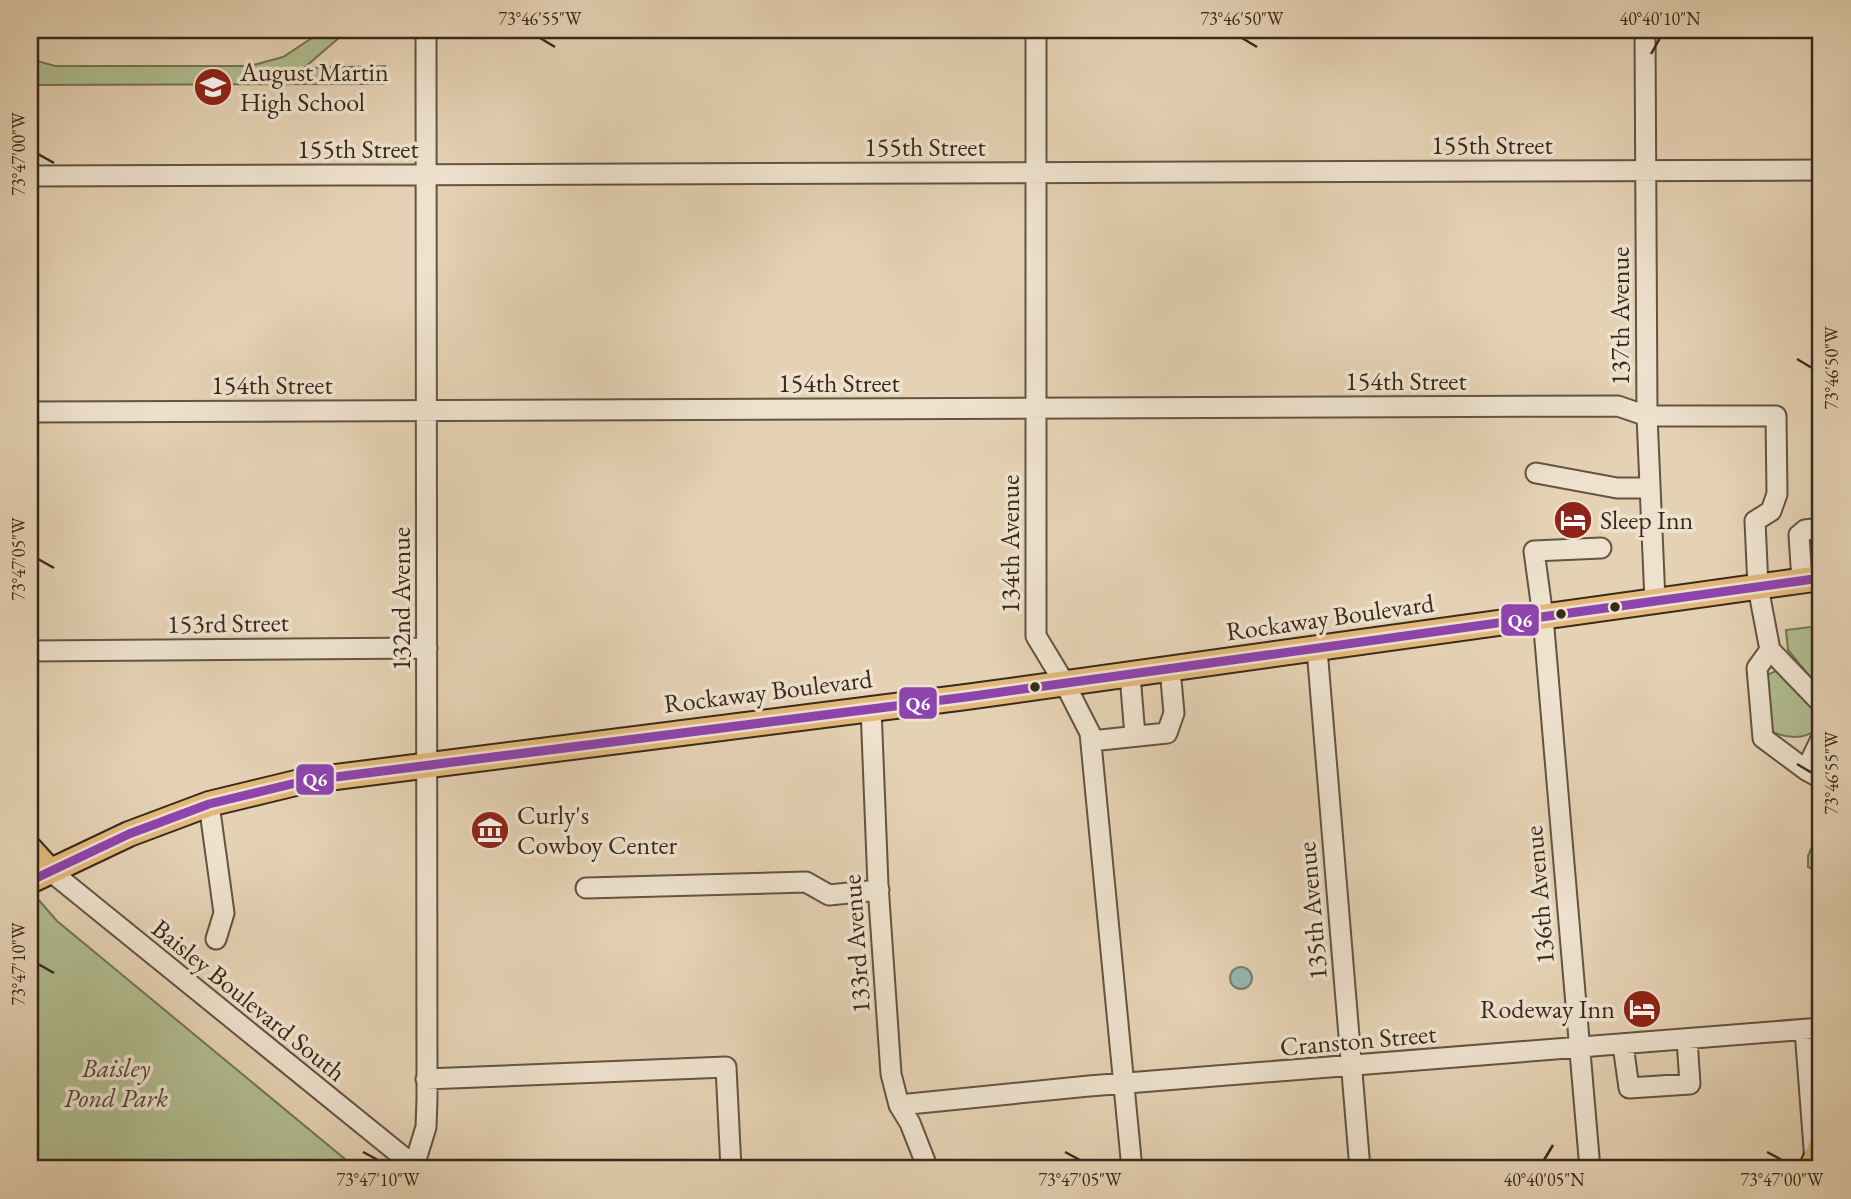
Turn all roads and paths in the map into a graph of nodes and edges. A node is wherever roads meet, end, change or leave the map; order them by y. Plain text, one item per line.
1 (426, 30) edge
2 (1036, 30) edge
3 (1645, 30) edge
4 (1646, 170) junction
5 (1821, 170) edge
6 (1037, 173) junction
7 (426, 175) junction
8 (30, 176) edge
9 (1038, 409) junction
10 (427, 411) junction
11 (30, 412) edge
12 (1647, 416) junction
13 (1536, 473) dead end
14 (1650, 488) junction
15 (1821, 528) edge
16 (1601, 548) dead end
17 (1812, 580) edge
18 (1758, 587) junction
19 (1655, 601) junction
20 (1543, 617) junction
21 (427, 648) junction
22 (1317, 649) junction
23 (1770, 649) junction
24 (30, 651) edge
25 (1170, 669) junction
26 (1130, 675) junction
27 (1066, 684) junction
28 (1821, 703) edge
29 (871, 708) junction
30 (1135, 736) junction
31 (1821, 739) edge
32 (1091, 741) junction
33 (428, 764) junction
34 (1813, 774) edge
35 (209, 804) junction
36 (30, 849) edge
37 (39, 875) edge
38 (586, 888) dead end
39 (879, 890) junction
40 (216, 939) dead end
41 (1813, 1029) edge
42 (1687, 1040) junction
43 (1623, 1045) junction
44 (1578, 1049) junction
45 (1352, 1067) junction
46 (426, 1079) junction
47 (1125, 1085) junction
48 (899, 1105) junction
49 (1816, 1159) edge
50 (416, 1168) edge
51 (731, 1169) edge
52 (928, 1169) edge
53 (1132, 1169) edge
54 (1360, 1169) edge
55 (1590, 1169) edge

1 - 7 street, 132nd Avenue
2 - 6 street, 134th Avenue
3 - 4 street, 137th Avenue
4 - 5 street, 155th Street
4 - 6 street, 155th Street
4 - 12 street, 137th Avenue
6 - 7 street, 155th Street
6 - 9 street, 134th Avenue
7 - 8 street, 155th Street
7 - 10 street, 132nd Avenue
9 - 10 street, 154th Street
9 - 12 street, 154th Street
9 - 27 street, 134th Avenue
10 - 11 street, 154th Street
10 - 21 street, 132nd Avenue
12 - 14 street, 137th Avenue
12 - 18 street, 154th Street
13 - 14 street
14 - 19 street, 137th Avenue
15 - 17 street
16 - 20 street, 136th Avenue
17 - 18 main road, Rockaway Boulevard
18 - 19 main road, Rockaway Boulevard
18 - 23 street
19 - 20 main road, Rockaway Boulevard
20 - 22 main road, Rockaway Boulevard
20 - 44 street, 136th Avenue
21 - 24 street, 153rd Street
21 - 33 street, 132nd Avenue
22 - 25 main road, Rockaway Boulevard
22 - 45 street, 135th Avenue
23 - 28 street
23 - 34 street
25 - 26 main road, Rockaway Boulevard
25 - 30 street
26 - 27 main road, Rockaway Boulevard
26 - 30 street
27 - 29 main road, Rockaway Boulevard
27 - 32 street, 134th Avenue
29 - 33 main road, Rockaway Boulevard
29 - 39 street, 133rd Avenue
30 - 32 street
31 - 34 street
32 - 47 street, 134th Avenue
33 - 35 main road, Rockaway Boulevard
33 - 46 street, 132nd Avenue
35 - 37 main road, Rockaway Boulevard
35 - 40 street
36 - 37 main road
37 - 50 street, Baisley Boulevard South
38 - 39 street
39 - 48 street, 133rd Avenue
41 - 42 street, Cranston Street
41 - 49 street
42 - 43 street, Cranston Street
42 - 43 street
43 - 44 street, Cranston Street
44 - 45 street, Cranston Street
44 - 55 street, 136th Avenue
45 - 47 street, Cranston Street
45 - 54 street, 135th Avenue
46 - 50 street, 132nd Avenue
46 - 51 street
47 - 48 street, Cranston Street
47 - 53 street, 134th Avenue
48 - 52 street, 133rd Avenue

